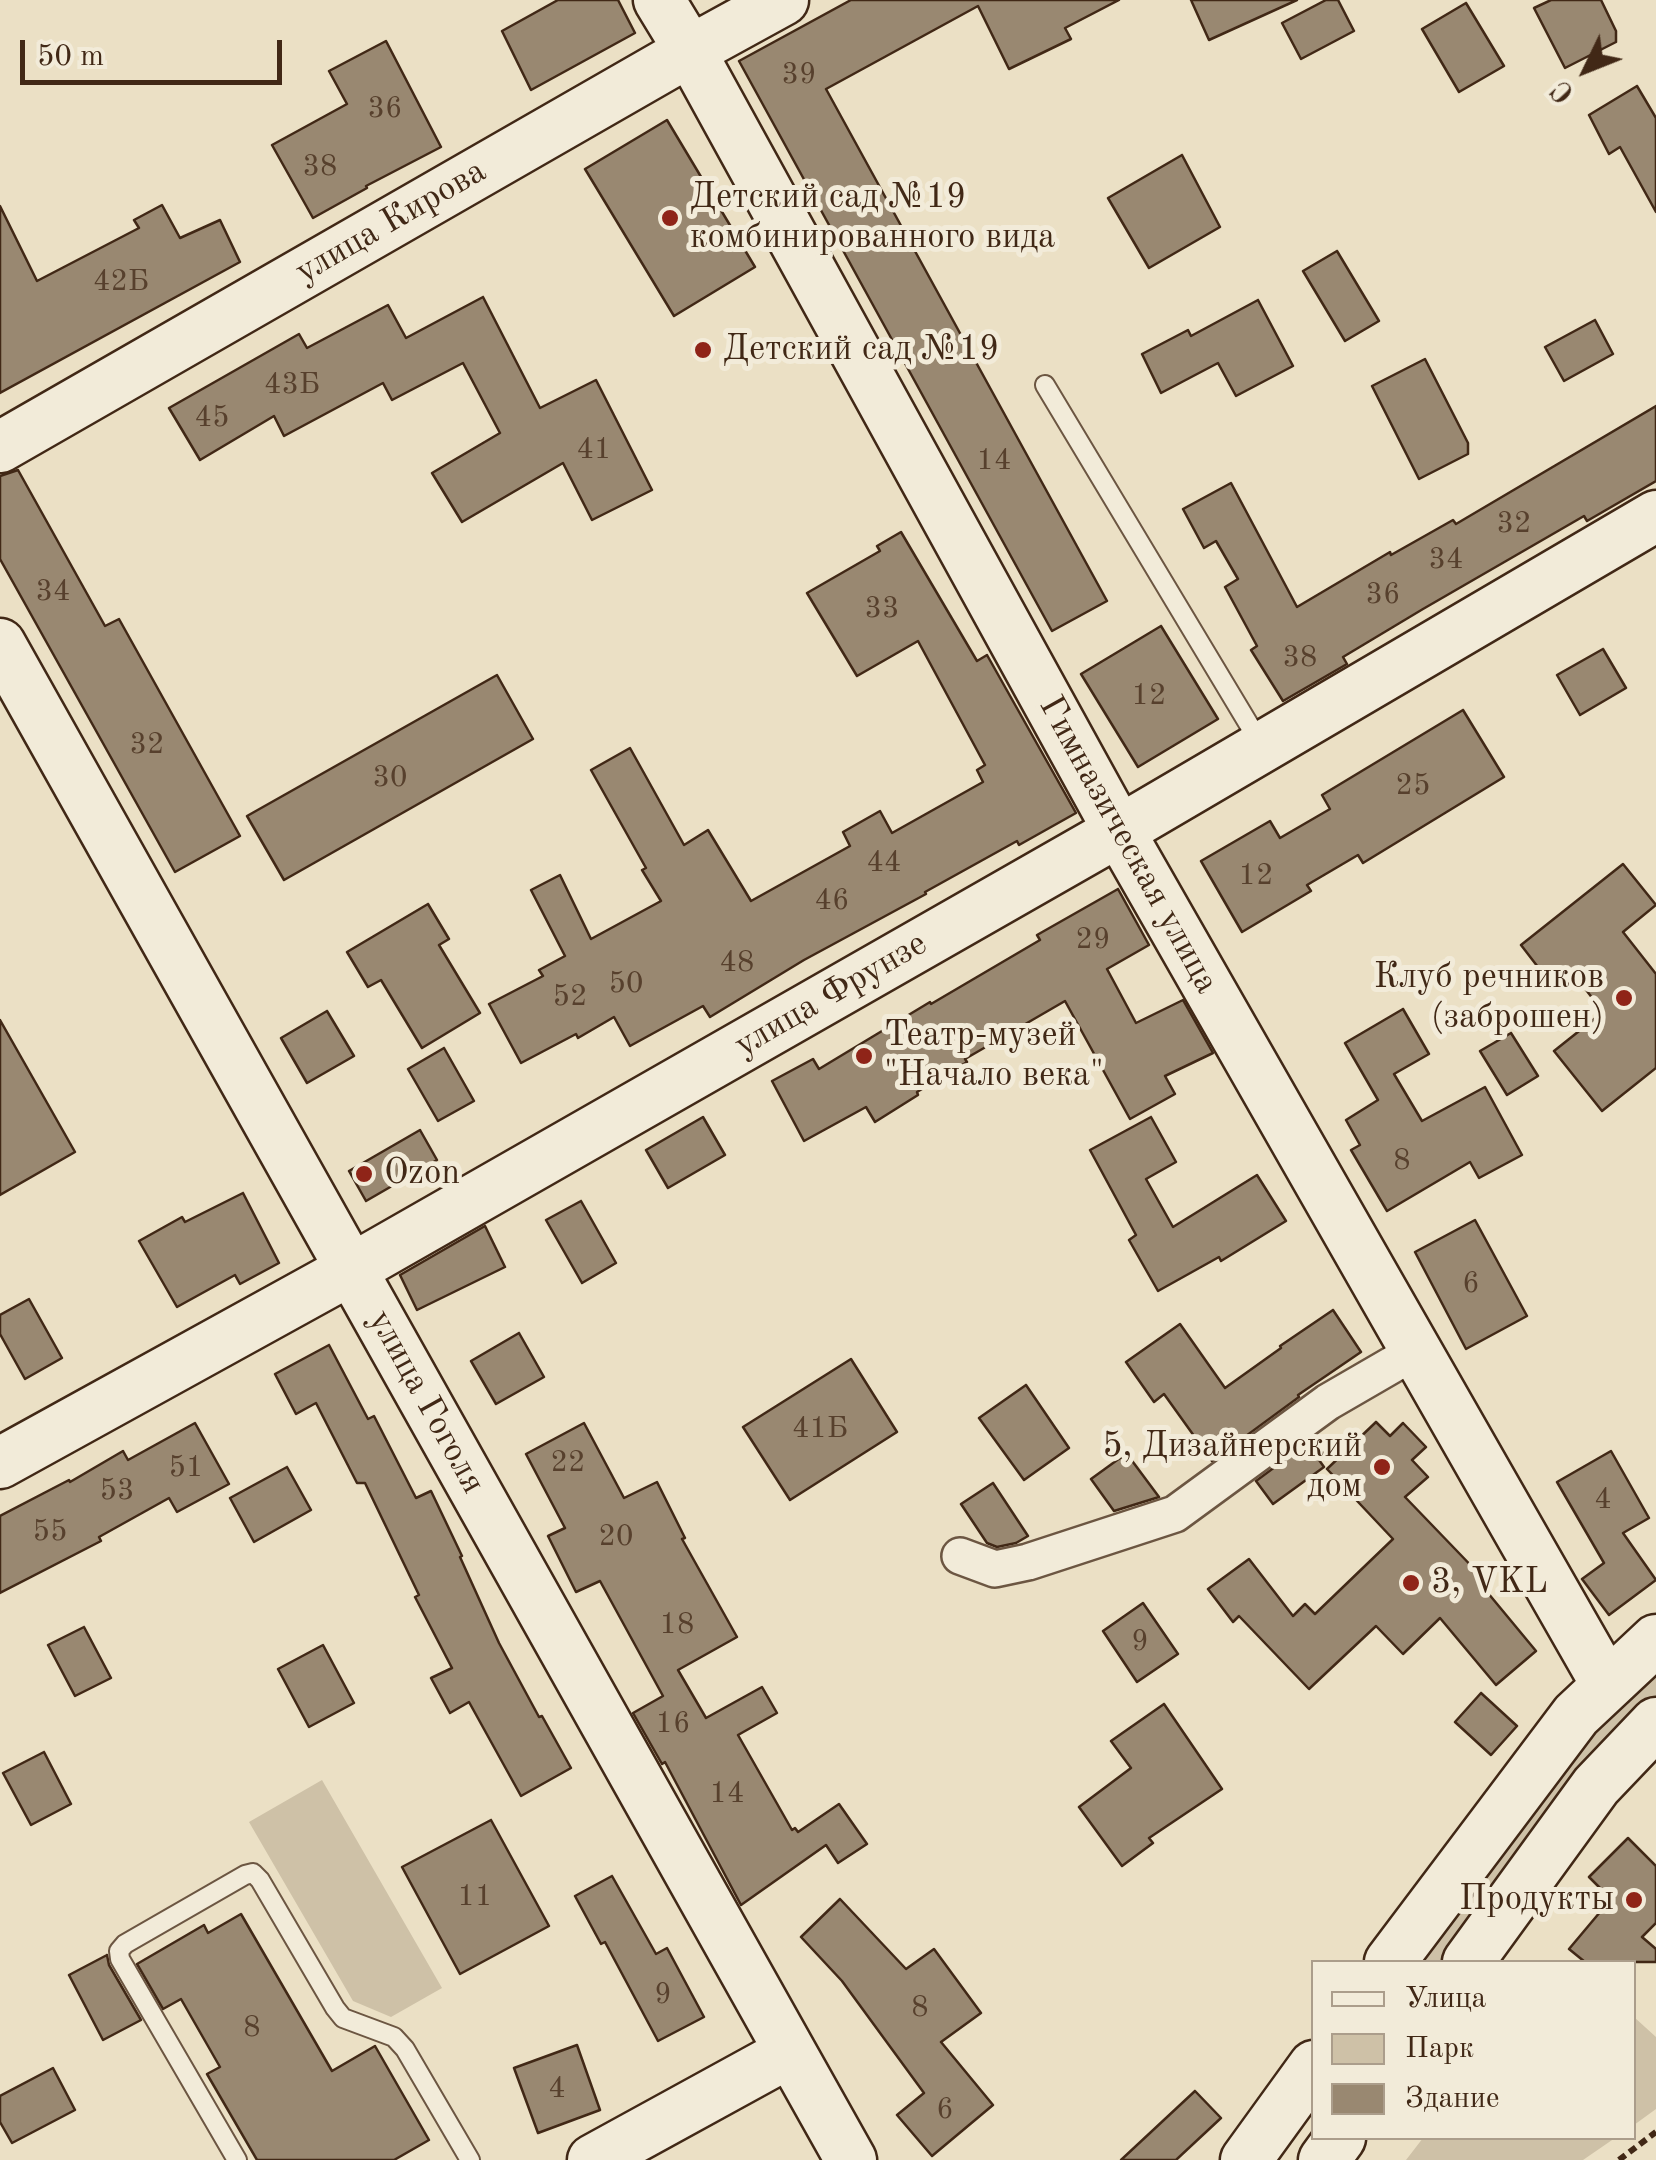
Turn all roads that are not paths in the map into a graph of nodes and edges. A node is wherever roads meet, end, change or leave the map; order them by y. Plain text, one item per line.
1 (659, 0) edge
2 (783, 0) edge
3 (690, 51) junction
4 (1045, 385) dead end
5 (0, 446) edge
6 (1656, 516) edge
7 (0, 644) edge
8 (1263, 747) junction
9 (1119, 831) junction
10 (352, 1268) junction
11 (1416, 1351) junction
12 (0, 1463) edge
13 (960, 1556) dead end
14 (1656, 1640) edge
15 (1607, 1685) junction
16 (1656, 1724) edge
17 (1392, 1960) edge
18 (1469, 1960) edge
19 (790, 2052) junction
20 (1311, 2070) edge
21 (237, 2160) edge
22 (468, 2160) edge
23 (592, 2160) edge
24 (850, 2160) edge
25 (1246, 2160) edge

1 - 3 street, Гимназическая улица
2 - 3 street, улица Кирова
3 - 5 street, улица Кирова
3 - 9 street, Гимназическая улица
4 - 8 lane
6 - 8 street, улица Фрунзе
7 - 10 street, улица Гоголя
8 - 9 street, улица Фрунзе
9 - 10 street, улица Фрунзе
9 - 11 street, Гимназическая улица
10 - 12 street, улица Фрунзе
10 - 19 street, улица Гоголя
11 - 13 street
11 - 15 street, Гимназическая улица
14 - 15 street
15 - 17 street
16 - 18 street
19 - 23 street
19 - 24 street, улица Гоголя
20 - 25 street
21 - 22 lane

